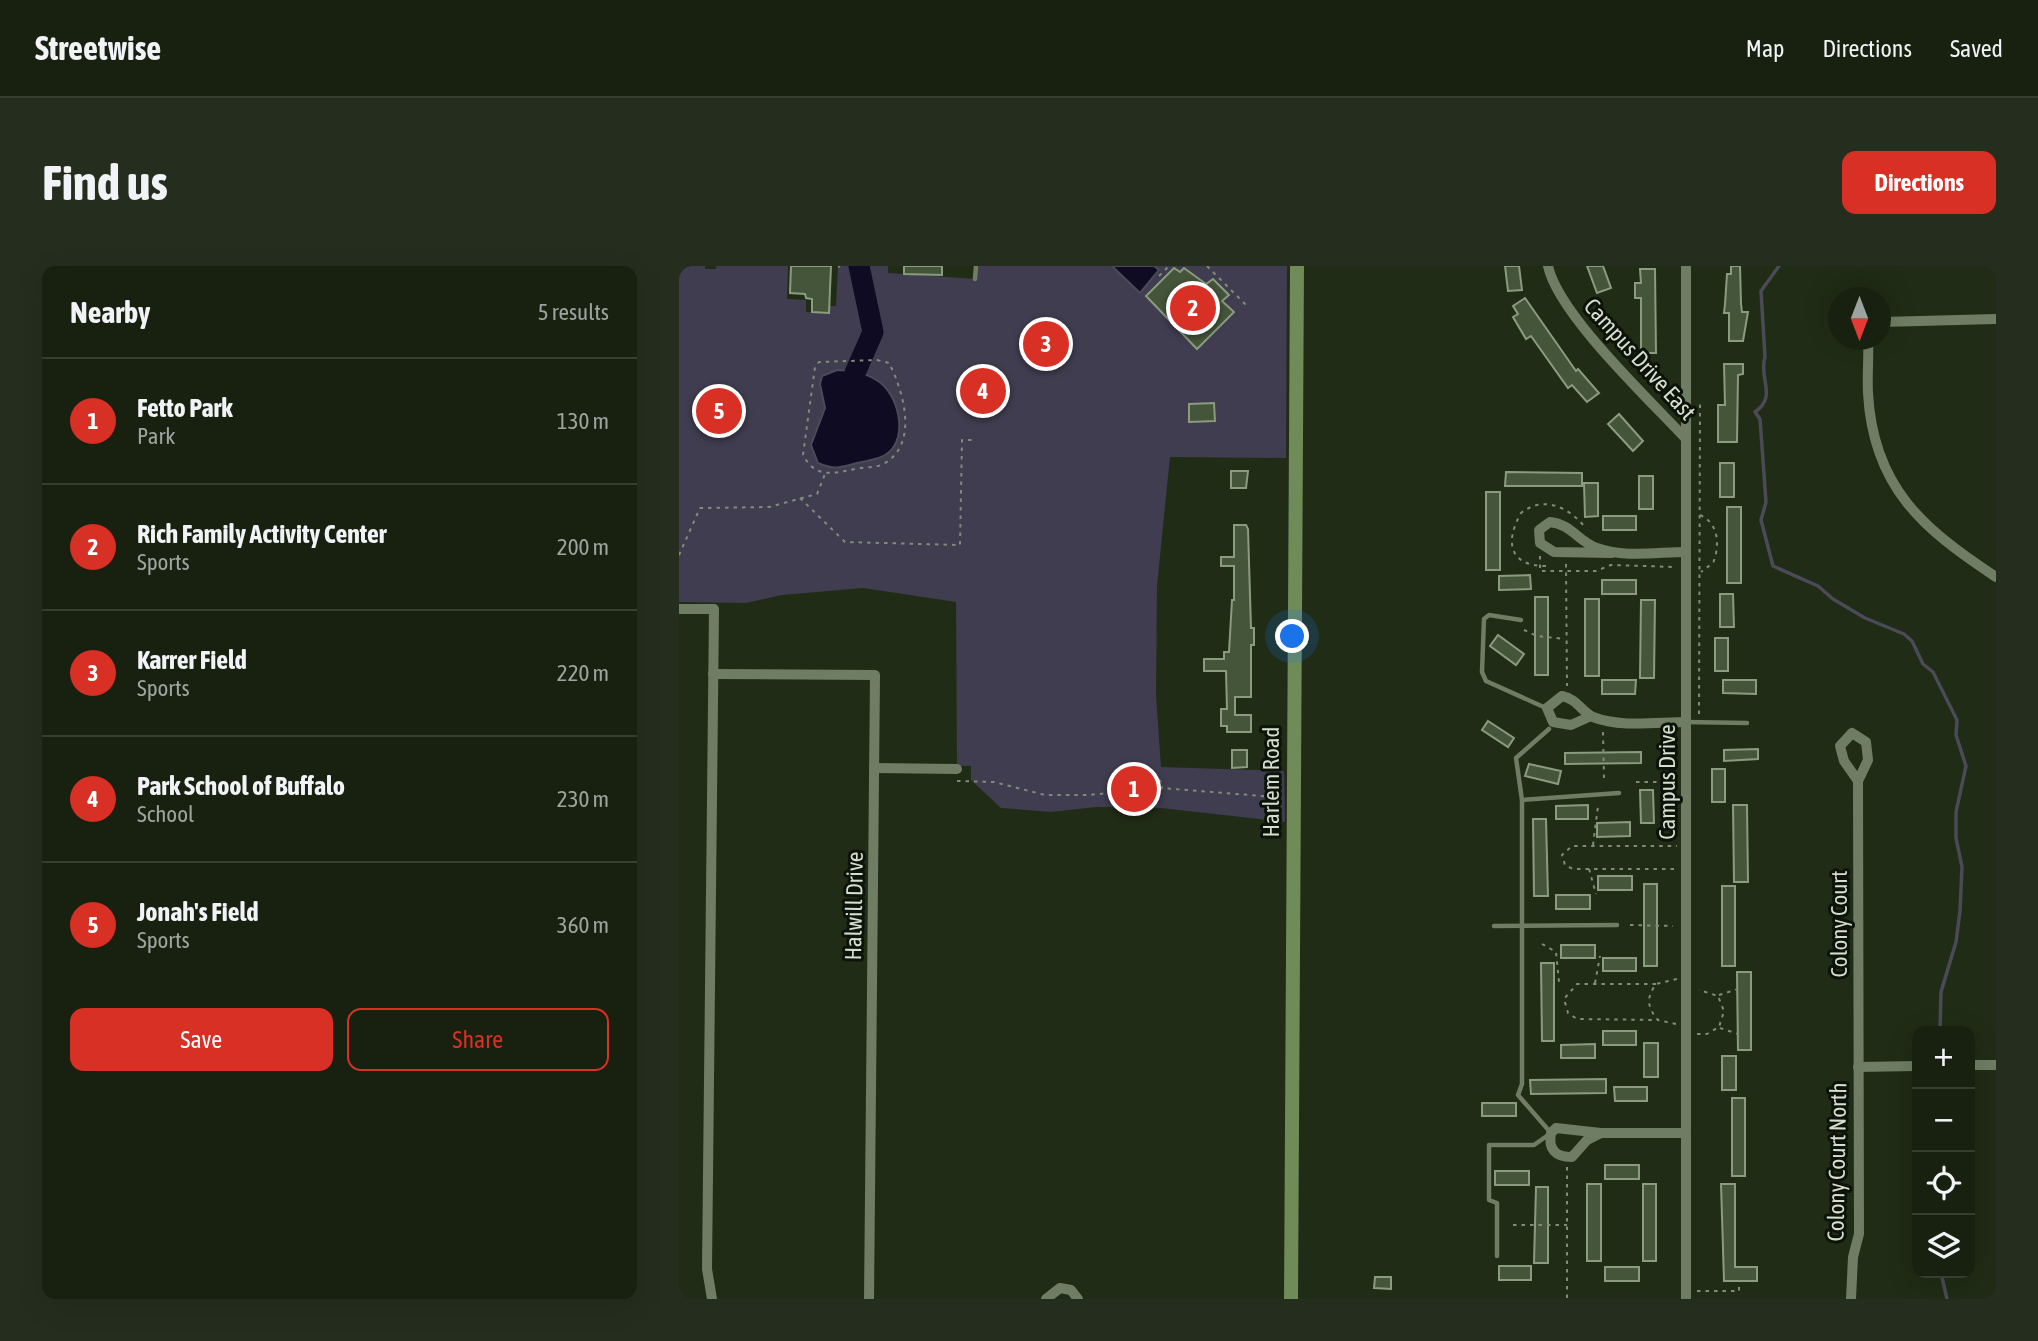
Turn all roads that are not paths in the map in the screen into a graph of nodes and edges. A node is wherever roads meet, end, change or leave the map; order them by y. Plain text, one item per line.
1 (976, 266) edge
2 (1297, 266) edge
3 (1548, 266) edge
4 (1686, 266) edge
5 (975, 279) dead end
6 (1996, 319) edge
7 (1891, 322) edge
8 (1868, 350) edge
9 (1686, 439) junction
10 (1686, 552) junction
11 (1612, 553) junction
12 (1996, 577) edge
13 (679, 609) edge
14 (1521, 620) dead end
15 (713, 674) junction
16 (1547, 708) junction
17 (1591, 716) junction
18 (1686, 722) junction
19 (1747, 723) dead end
20 (1549, 729) dead end
21 (874, 768) junction
22 (957, 769) dead end
23 (1858, 781) dead end
24 (1619, 793) dead end
25 (1522, 800) junction
26 (1617, 925) dead end
27 (1494, 926) dead end
28 (1521, 926) junction
29 (1975, 1065) edge
30 (1996, 1065) edge
31 (1912, 1066) edge
32 (1858, 1067) junction
33 (1551, 1133) junction
34 (1601, 1133) junction
35 (1685, 1133) junction
36 (1497, 1256) dead end
37 (712, 1299) edge
38 (869, 1299) edge
39 (1046, 1299) edge
40 (1078, 1299) edge
41 (1291, 1299) edge
42 (1686, 1299) edge
43 (1851, 1299) edge

1 - 5 lane
2 - 41 main road, Harlem Road
3 - 9 street, Campus Drive East
4 - 9 street, Campus Drive
6 - 7 street
8 - 12 street
9 - 10 street, Campus Drive
10 - 11 street
10 - 18 street, Campus Drive
11 - 11 street
13 - 15 street
14 - 16 lane
15 - 21 street, Halwill Drive
15 - 37 street
16 - 17 street
16 - 17 street
17 - 18 street
18 - 19 lane
18 - 35 street, Campus Drive
20 - 25 lane
21 - 22 street
21 - 38 street, Halwill Drive
23 - 32 street, Colony Court
24 - 25 lane
25 - 28 lane
26 - 28 lane
27 - 28 lane
28 - 33 lane
29 - 30 street
31 - 32 street
32 - 43 street, Colony Court North
33 - 34 street
33 - 34 street
33 - 36 lane
34 - 35 street
35 - 42 street, Campus Drive
39 - 40 street

